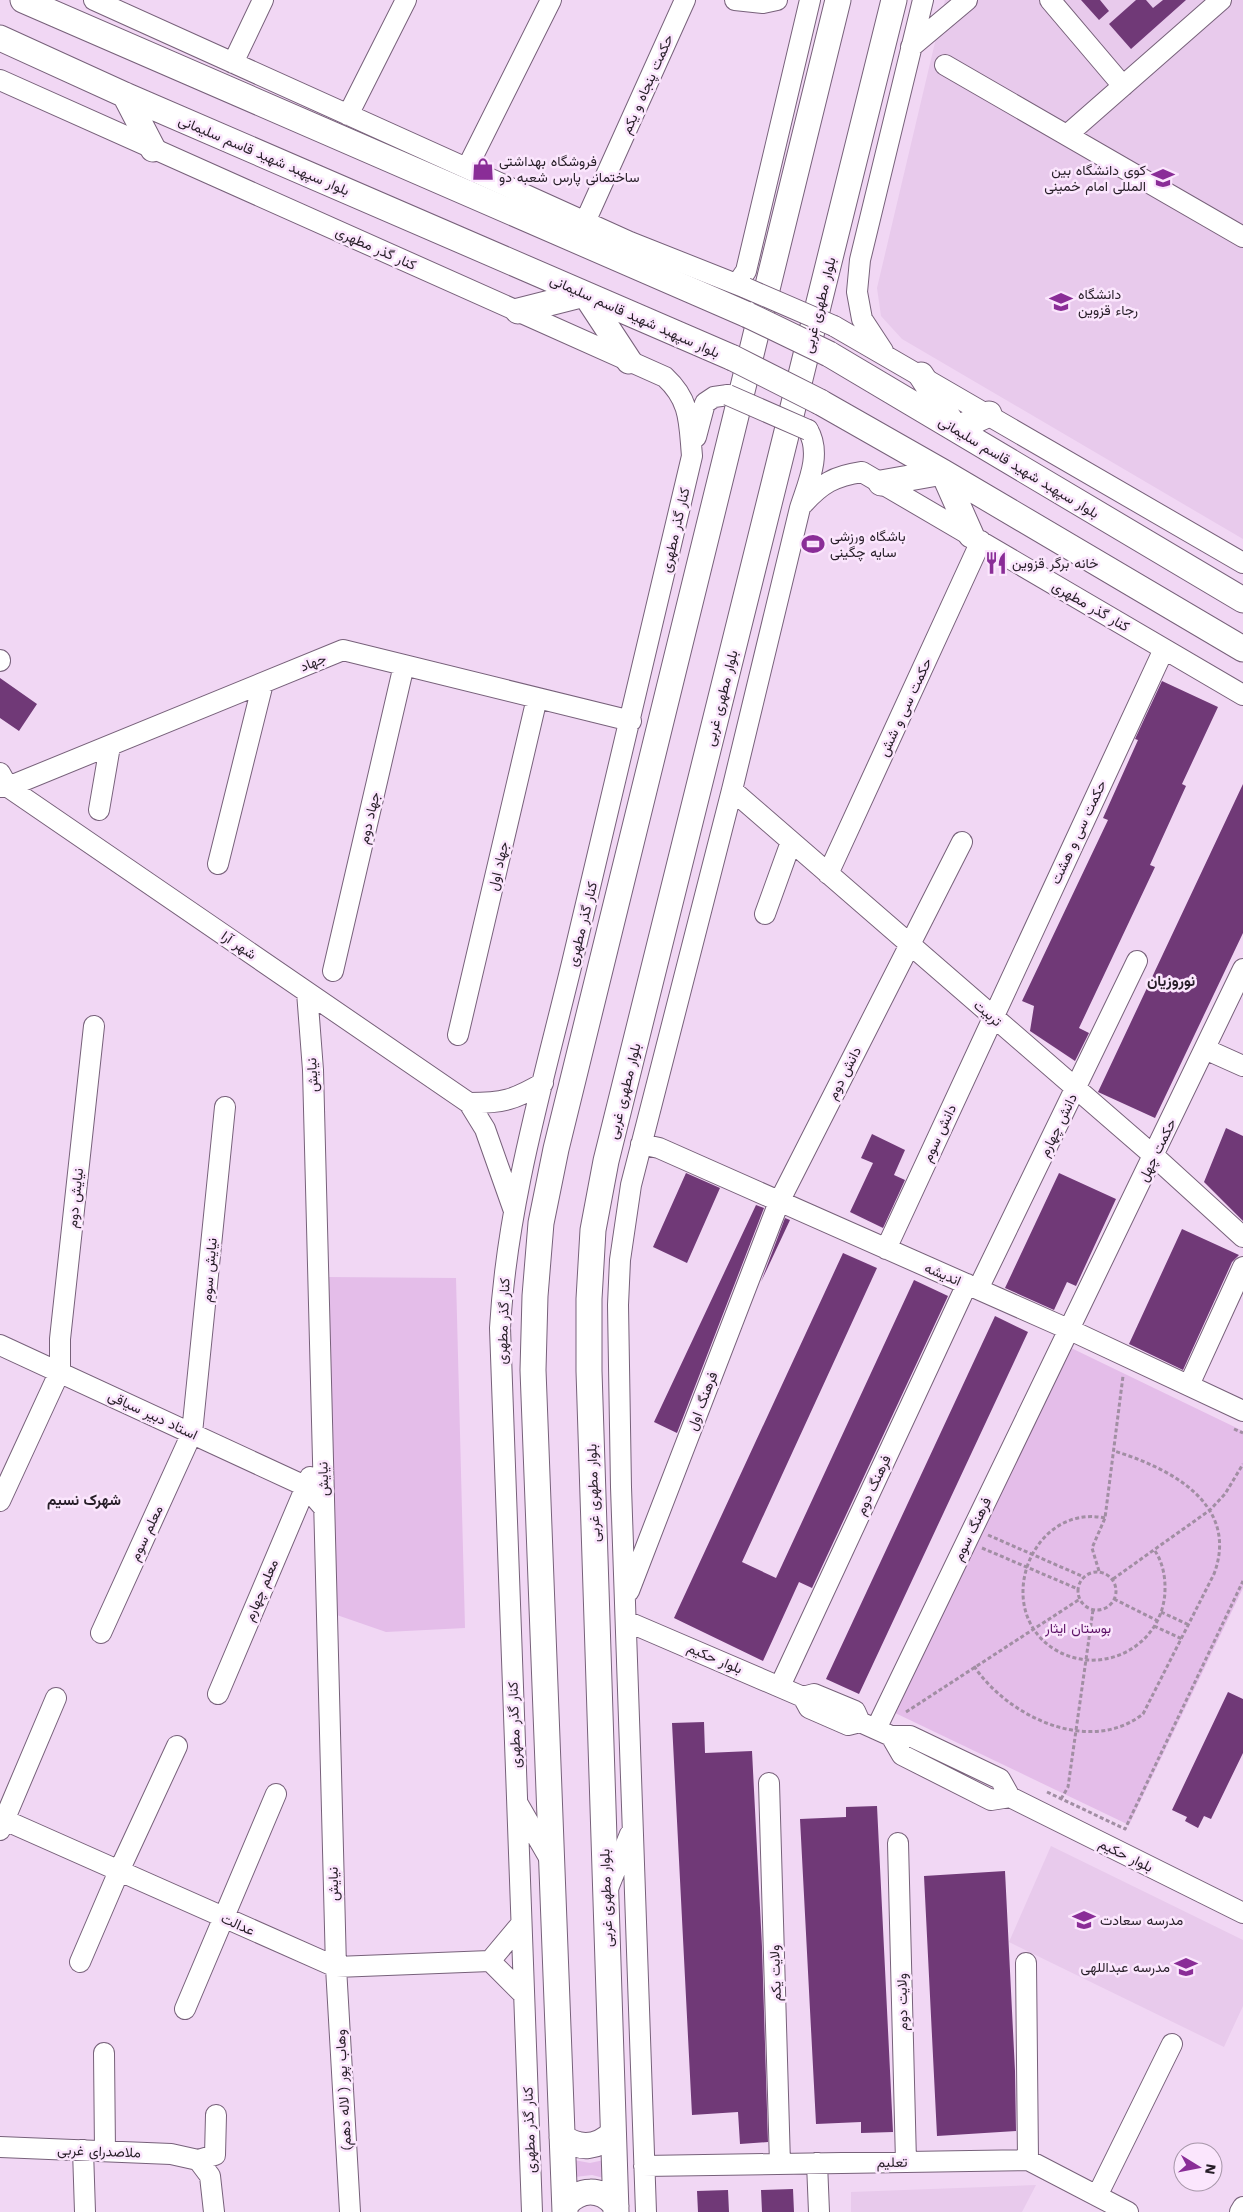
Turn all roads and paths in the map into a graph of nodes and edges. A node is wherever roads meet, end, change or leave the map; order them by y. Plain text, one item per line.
1 (23, 0) edge
2 (263, 0) edge
3 (406, 0) edge
4 (551, 0) edge
5 (685, 0) edge
6 (735, 0) edge
7 (777, 0) edge
8 (810, 0) edge
9 (838, 0) edge
10 (894, 0) edge
11 (923, 0) edge
12 (967, 0) edge
13 (1050, 0) edge
14 (1221, 0) edge
15 (105, 2) edge
16 (80, 11) edge
17 (0, 38) edge
18 (911, 47) junction
19 (233, 63) junction
20 (944, 65) dead end
21 (0, 80) edge
22 (1123, 86) junction
23 (125, 95) junction
24 (348, 115) junction
25 (1067, 135) junction
26 (153, 149) junction
27 (467, 168) junction
28 (585, 222) junction
29 (558, 232) junction
30 (1243, 237) edge
31 (630, 242) junction
32 (741, 286) junction
33 (585, 294) junction
34 (518, 311) junction
35 (885, 354) junction
36 (629, 361) junction
37 (921, 374) junction
38 (989, 414) junction
39 (956, 429) junction
40 (692, 456) junction
41 (943, 472) junction
42 (881, 483) junction
43 (800, 508) junction
44 (976, 538) junction
45 (1243, 563) edge
46 (1243, 600) edge
47 (1164, 649) junction
48 (1243, 649) edge
49 (404, 665) junction
50 (262, 683) junction
51 (1243, 695) edge
52 (537, 698) junction
53 (631, 721) junction
54 (110, 746) junction
55 (3, 783) edge
56 (732, 790) junction
57 (99, 810) dead end
58 (791, 842) junction
59 (962, 842) dead end
60 (218, 864) dead end
61 (828, 874) junction
62 (765, 914) dead end
63 (909, 944) junction
64 (1137, 961) dead end
65 (1243, 969) edge
66 (334, 972) dead end
67 (307, 992) junction
68 (993, 1016) junction
69 (94, 1026) dead end
70 (458, 1035) dead end
71 (1205, 1048) junction
72 (1243, 1066) edge
73 (543, 1083) junction
74 (1076, 1088) junction
75 (469, 1103) junction
76 (225, 1107) dead end
77 (641, 1144) junction
78 (1154, 1156) junction
79 (779, 1202) junction
80 (514, 1211) junction
81 (1243, 1237) edge
82 (886, 1249) junction
83 (1243, 1267) edge
84 (972, 1287) junction
85 (1068, 1329) junction
86 (0, 1345) edge
87 (60, 1371) junction
88 (1114, 1372) dead end
89 (1123, 1376) junction
90 (1132, 1380) dead end
91 (1189, 1385) junction
92 (1243, 1411) edge
93 (1226, 1425) dead end
94 (1243, 1433) edge
95 (192, 1434) junction
96 (591, 1443) junction
97 (1114, 1451) junction
98 (322, 1456) junction
99 (1243, 1464) edge
100 (305, 1486) junction
101 (621, 1487) junction
102 (0, 1501) edge
103 (324, 1508) junction
104 (1210, 1510) junction
105 (1106, 1518) junction
106 (984, 1533) dead end
107 (978, 1546) dead end
108 (1155, 1551) junction
109 (1032, 1555) junction
110 (1026, 1568) junction
111 (1099, 1571) junction
112 (1084, 1577) junction
113 (1113, 1579) junction
114 (1243, 1581) edge
115 (1078, 1589) junction
116 (1080, 1599) junction
117 (1114, 1599) junction
118 (625, 1600) junction
119 (1093, 1610) junction
120 (1161, 1612) junction
121 (626, 1621) junction
122 (1158, 1621) junction
123 (1189, 1625) junction
124 (1154, 1626) junction
125 (1034, 1627) junction
126 (100, 1633) dead end
127 (1182, 1639) junction
128 (1085, 1660) junction
129 (974, 1666) junction
130 (780, 1686) junction
131 (218, 1694) dead end
132 (56, 1698) dead end
133 (903, 1714) dead end
134 (876, 1729) junction
135 (1075, 1730) junction
136 (177, 1746) dead end
137 (770, 1783) dead end
138 (1044, 1791) dead end
139 (276, 1794) dead end
140 (1061, 1799) junction
141 (517, 1802) junction
142 (2, 1823) edge
143 (633, 1826) junction
144 (898, 1843) dead end
145 (552, 1862) junction
146 (119, 1871) junction
147 (606, 1895) junction
148 (1243, 1913) edge
149 (224, 1918) junction
150 (522, 1924) junction
151 (490, 1961) junction
152 (80, 1962) dead end
153 (1026, 1963) dead end
154 (336, 1967) junction
155 (524, 1995) junction
156 (185, 2008) dead end
157 (1172, 2044) dead end
158 (104, 2054) dead end
159 (216, 2115) dead end
160 (613, 2133) junction
161 (562, 2137) junction
162 (0, 2147) edge
163 (83, 2150) junction
164 (105, 2151) junction
165 (198, 2160) junction
166 (1028, 2160) junction
167 (906, 2162) junction
168 (817, 2163) junction
169 (780, 2164) junction
170 (644, 2166) junction
171 (1097, 2196) junction
172 (1243, 2207) edge
173 (565, 2209) edge
174 (616, 2209) edge
175 (85, 2212) edge
176 (214, 2212) edge
177 (350, 2212) edge
178 (532, 2212) edge
179 (646, 2212) edge
180 (819, 2212) edge
181 (1128, 2212) edge
182 (1240, 2212) edge

1 - 16 main road, بلوار سپهبد شهید قاسم سلیمانی
2 - 19 street
3 - 24 street
4 - 27 street
5 - 28 street, حکمت پنجاه و یکم
6 - 7 street
8 - 32 street
9 - 145 main road
10 - 96 main road, بلوار مطهری غربی
11 - 18 street
12 - 18 street
13 - 22 street
14 - 22 street
15 - 19 street
16 - 29 main road, بلوار سپهبد شهید قاسم سلیمانی
17 - 23 main road, بلوار سپهبد شهید قاسم سلیمانی
18 - 35 street
19 - 24 street
20 - 25 street
21 - 26 street, کنار گذر مطهری
22 - 25 street
23 - 26 main road
23 - 33 main road, بلوار سپهبد شهید قاسم سلیمانی
24 - 27 street
25 - 30 street
26 - 34 street, کنار گذر مطهری
27 - 28 street
28 - 31 street
29 - 31 main road
29 - 39 main road, بلوار سپهبد شهید قاسم سلیمانی, bridge
31 - 32 street
32 - 35 street, bridge
33 - 34 main road
33 - 36 main road
33 - 41 main road, بلوار سپهبد شهید قاسم سلیمانی, bridge
34 - 36 street, کنار گذر مطهری
35 - 37 street
36 - 40 street, کنار گذر مطهری
37 - 38 street
37 - 39 main road
38 - 39 main road
38 - 45 street
39 - 46 main road, بلوار سپهبد شهید قاسم سلیمانی
40 - 43 street, bridge
40 - 53 street, کنار گذر مطهری
41 - 42 main road
41 - 44 main road
41 - 48 main road, بلوار سپهبد شهید قاسم سلیمانی
42 - 43 street, کنار گذر مطهری
42 - 44 street, کنار گذر مطهری
43 - 56 street, کنار گذر مطهری
44 - 47 street, کنار گذر مطهری
44 - 61 street, حکمت سی و شش
47 - 51 street, کنار گذر مطهری
47 - 68 street, حکمت سی و هشت
49 - 50 street, جهاد
49 - 52 street, جهاد
49 - 66 street, جهاد دوم
50 - 54 street, جهاد
50 - 60 street
52 - 53 street, جهاد
52 - 70 street, جهاد اول
53 - 73 street, کنار گذر مطهری
54 - 55 street, جهاد
54 - 57 street
55 - 67 street, شهر آرا
56 - 58 street, تربیت
56 - 77 street, کنار گذر مطهری
58 - 61 street, تربیت
58 - 62 street
59 - 63 street, دانش دوم
61 - 63 street, تربیت
63 - 68 street, تربیت
63 - 79 street, دانش دوم
64 - 74 street, دانش چهارم
65 - 71 street, حکمت چهل
67 - 75 street, شهر آرا
67 - 98 street, نيايش
68 - 74 street, تربیت
68 - 82 street, دانش سوم
69 - 87 street, نیایش دوم
71 - 72 street
71 - 78 street, حکمت چهل
73 - 75 street
73 - 80 street, کنار گذر مطهری
74 - 78 street, تربیت
74 - 84 street, دانش چهارم
75 - 80 street
76 - 95 street, نیایش سوم
77 - 79 street, اندیشه
77 - 101 street, کنار گذر مطهری
78 - 81 street, تربیت
78 - 85 street, حکمت چهل
79 - 82 street, اندیشه
79 - 118 street, فرهنگ اول
80 - 141 street, کنار گذر مطهری
82 - 84 street, اندیشه
83 - 91 street
84 - 85 street, اندیشه
84 - 130 street, فرهنگ دوم
85 - 91 street, اندیشه
85 - 134 street, فرهنگ سوم
86 - 87 street, استاد دبیر سیاقی
87 - 95 street, استاد دبیر سیاقی
87 - 102 street
88 - 89 path
89 - 90 path
89 - 97 path
91 - 92 street, اندیشه
93 - 94 path
95 - 100 street, استاد دبیر سیاقی
95 - 126 street, معلم سوم
96 - 101 street
96 - 147 main road, بلوار مطهری غربی
97 - 104 path
97 - 105 path
98 - 100 street, معلم چهارم
98 - 103 street, نيايش
99 - 104 path
100 - 103 street
100 - 131 street, معلم چهارم
101 - 118 street, کنار گذر مطهری
103 - 154 street, نيايش
104 - 108 path
104 - 123 path
105 - 109 path
105 - 111 path
106 - 109 path
107 - 110 path
108 - 113 path
108 - 120 path
109 - 110 path
109 - 112 path
110 - 115 path
110 - 125 path
111 - 112 path
111 - 113 path
112 - 115 path
113 - 117 path
114 - 140 path
115 - 116 path
116 - 119 path
116 - 125 path
117 - 119 path
117 - 122 path
118 - 121 street, کنار گذر مطهری
119 - 128 path
120 - 122 path
120 - 123 path
121 - 130 street, بلوار حکیم
121 - 143 street, کنار گذر مطهری
122 - 124 path
123 - 127 path
124 - 127 path
124 - 128 path
125 - 128 path
125 - 129 path
127 - 135 path
128 - 135 path
129 - 133 path
129 - 135 path
130 - 134 street, بلوار حکیم
132 - 142 street
134 - 148 street, بلوار حکیم
135 - 140 path
136 - 146 street
137 - 169 street, ولایت یکم
138 - 140 path
139 - 149 street
141 - 145 street
141 - 150 street, کنار گذر مطهری
142 - 146 street, عدالت
143 - 147 street
143 - 170 street, کنار گذر مطهری
144 - 167 street, ولایت دوم
145 - 161 main road
146 - 149 street, عدالت
146 - 152 street
147 - 160 main road, بلوار مطهری غربی
149 - 154 street, عدالت
149 - 156 street
150 - 151 street
150 - 155 street, کنار گذر مطهری
151 - 154 street, عدالت
151 - 155 street
153 - 166 street
154 - 177 street, وهاب پور ( لاله دهم)
155 - 178 street, کنار گذر مطهری
157 - 171 street
158 - 164 street
159 - 165 street
160 - 161 main road
160 - 174 main road, بلوار مطهری غربی
161 - 173 main road
162 - 163 street, ملاصدرای غربی
163 - 164 street, ملاصدرای غربی
163 - 175 street
164 - 165 street, ملاصدرای غربی
165 - 176 street
166 - 167 street, تعلیم
166 - 171 street, تعلیم
167 - 168 street, تعلیم
168 - 169 street, تعلیم
168 - 180 street
169 - 170 street, تعلیم
170 - 179 street, کنار گذر مطهری
171 - 181 street, تعلیم
172 - 182 street
173 - 174 main road

